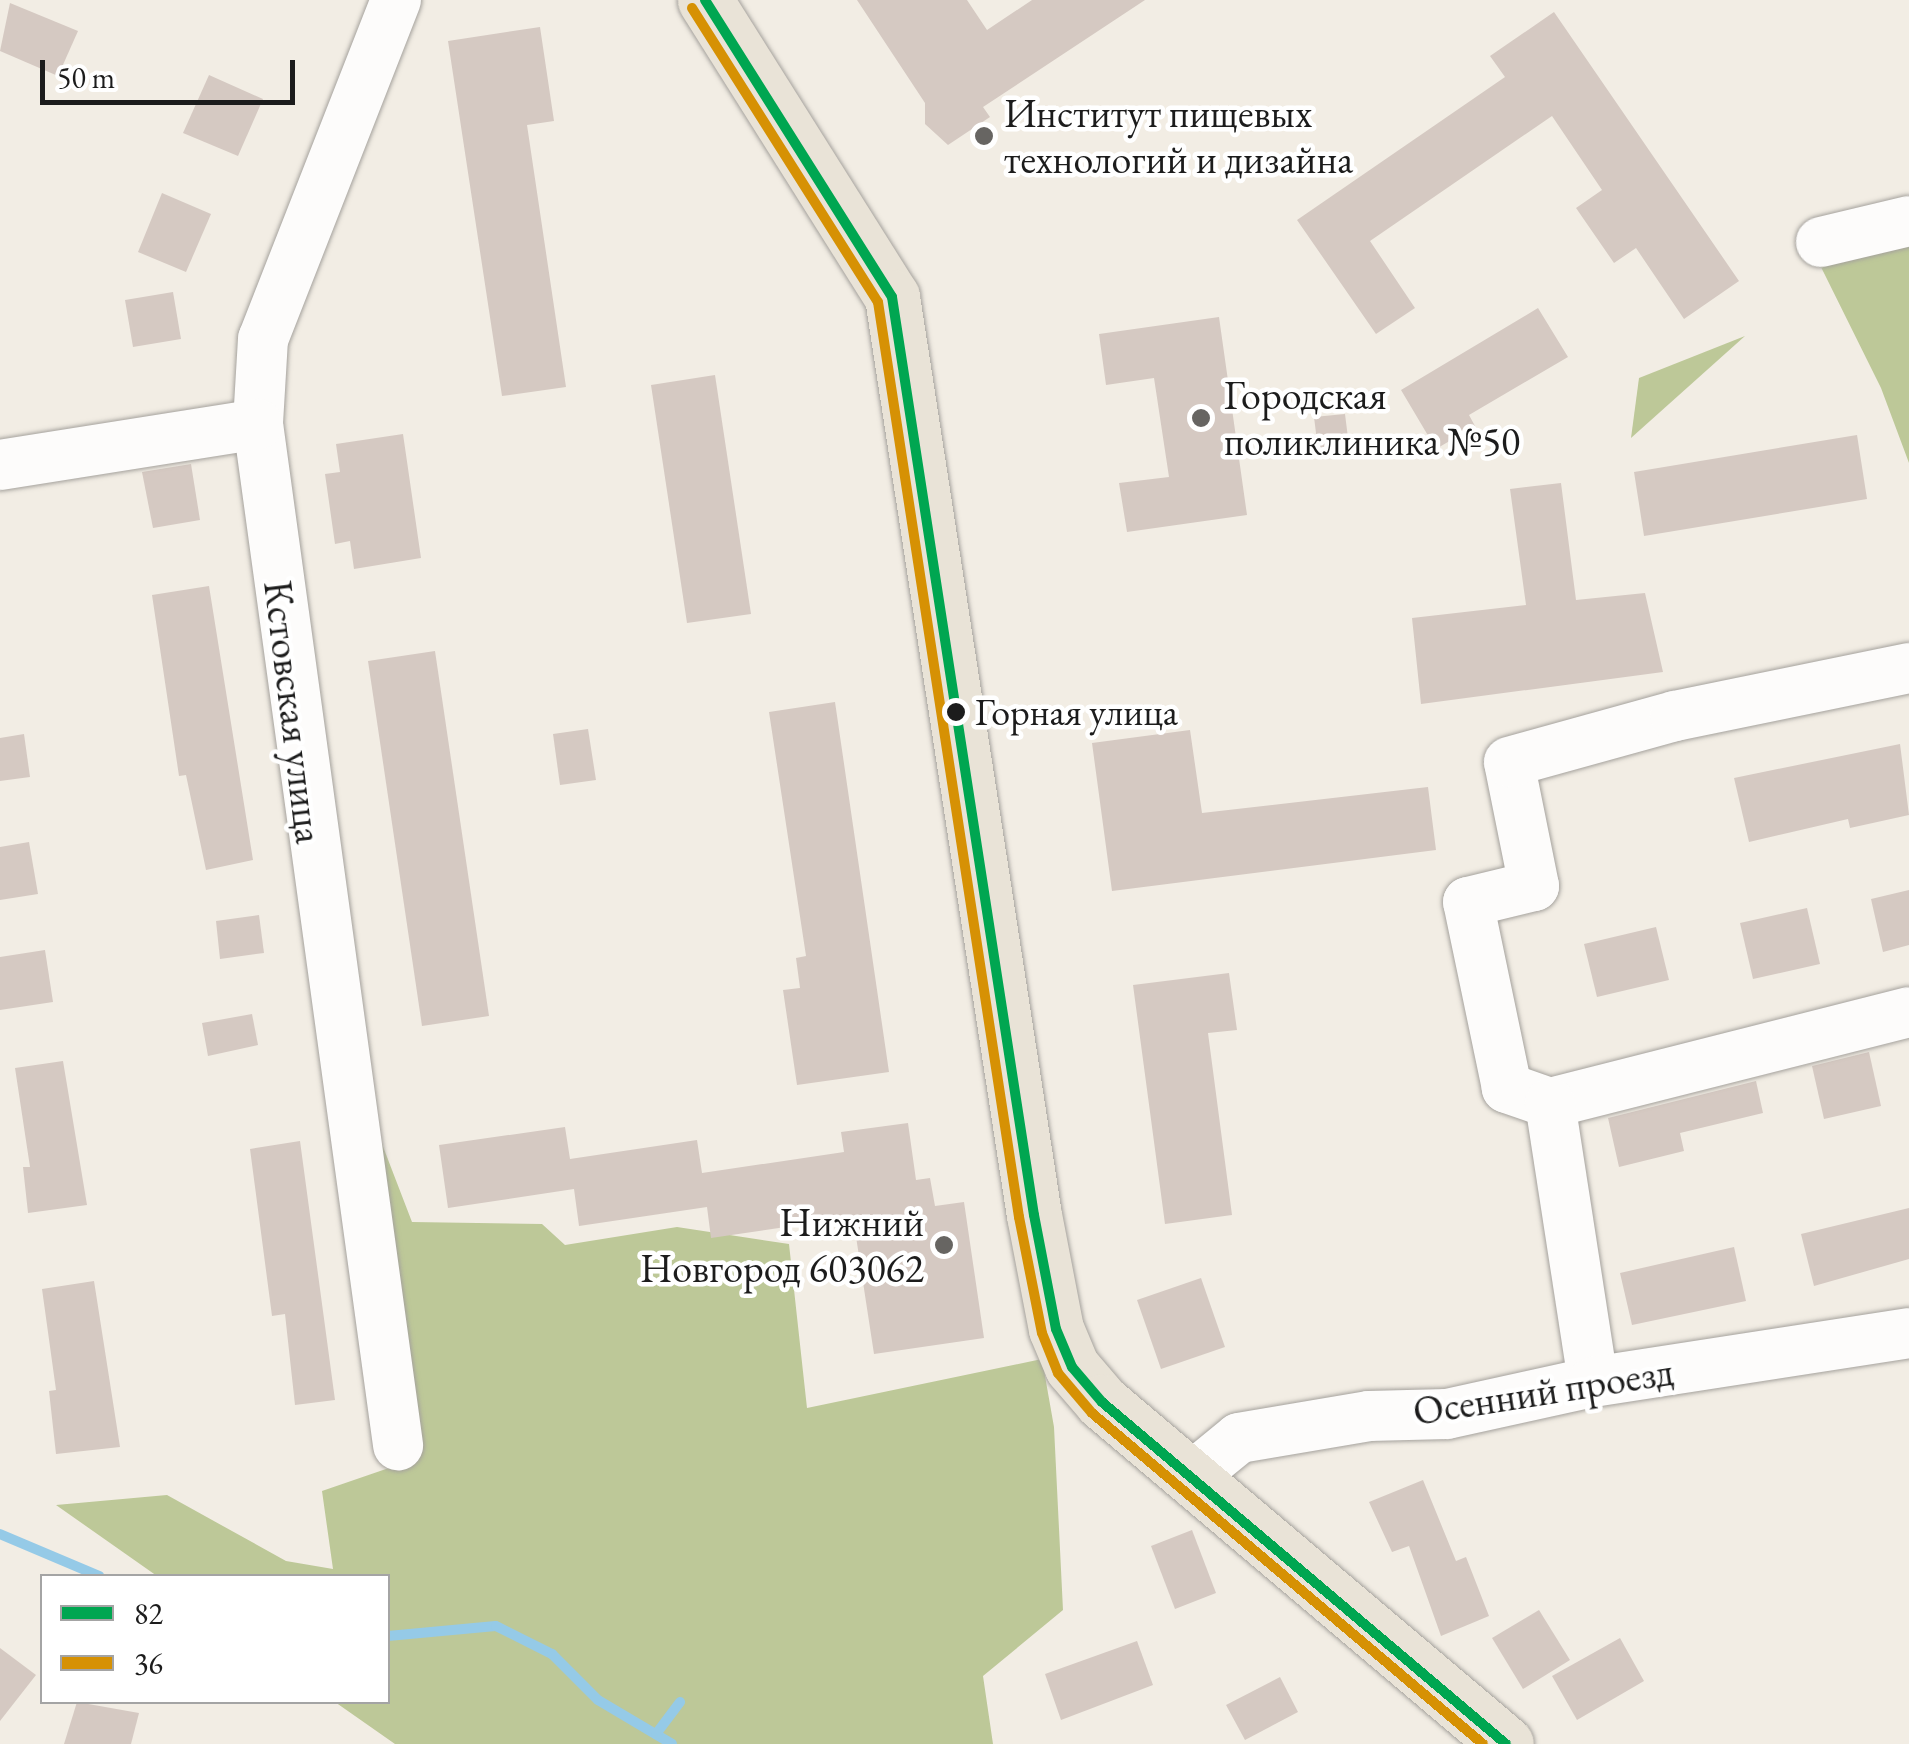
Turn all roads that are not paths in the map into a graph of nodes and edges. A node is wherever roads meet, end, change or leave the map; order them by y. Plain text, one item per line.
1 (396, 0) edge
2 (705, 0) edge
3 (1909, 221) edge
4 (1821, 242) dead end
5 (258, 424) junction
6 (0, 465) edge
7 (1909, 668) edge
8 (1909, 1012) edge
9 (1550, 1103) junction
10 (1909, 1334) edge
11 (1592, 1382) junction
12 (398, 1444) dead end
13 (1190, 1478) junction
14 (1506, 1744) edge

1 - 5 street, Кстовская улица
2 - 13 main road
3 - 4 street
5 - 6 street
5 - 12 street, Кстовская улица
7 - 9 street
8 - 9 street
9 - 11 street
10 - 11 street, Осенний проезд
11 - 13 street, Осенний проезд
13 - 14 main road

